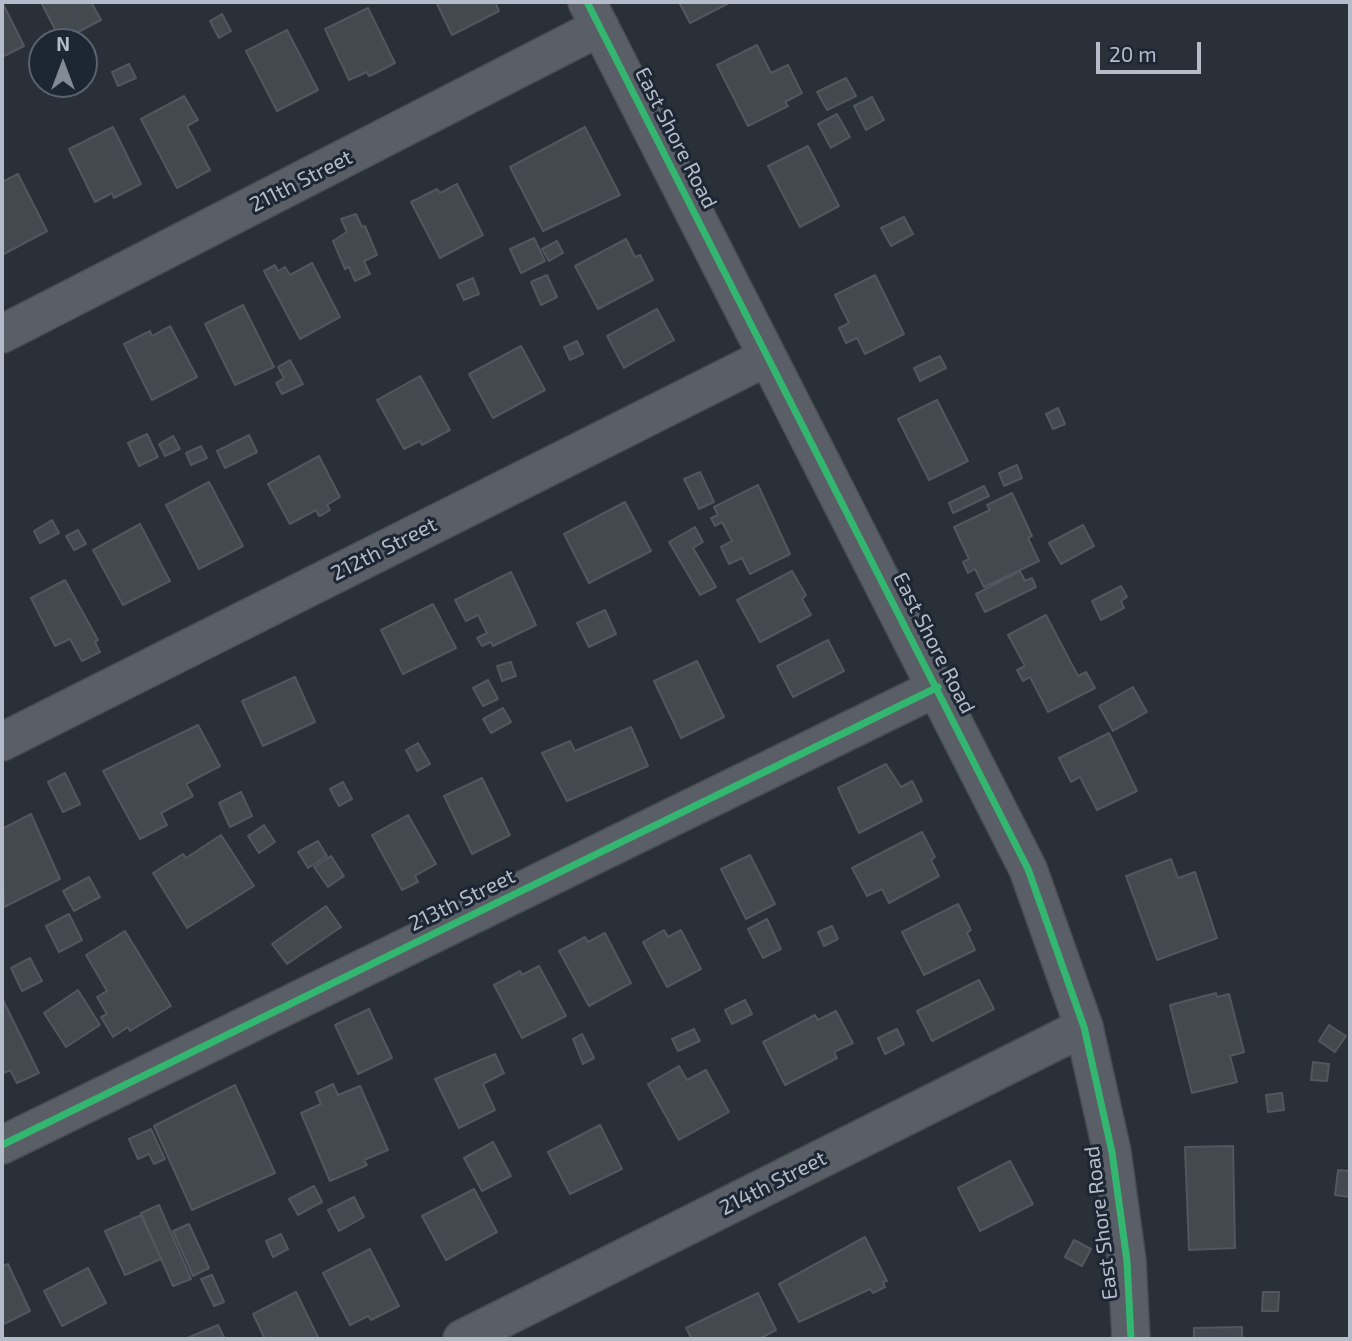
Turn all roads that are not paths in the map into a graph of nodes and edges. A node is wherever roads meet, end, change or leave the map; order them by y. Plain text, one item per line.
1 (594, 14) edge
2 (2, 334) edge
3 (767, 357) junction
4 (937, 687) junction
5 (2, 742) edge
6 (1084, 1027) junction
7 (2, 1145) edge
8 (462, 1339) edge
9 (1131, 1339) edge

1 - 2 street, 211th Street
1 - 3 street, East Shore Road
3 - 4 street, East Shore Road
3 - 5 street, 212th Street
4 - 6 street, East Shore Road
4 - 7 street, 213th Street
6 - 8 street, 214th Street
6 - 9 street, East Shore Road

